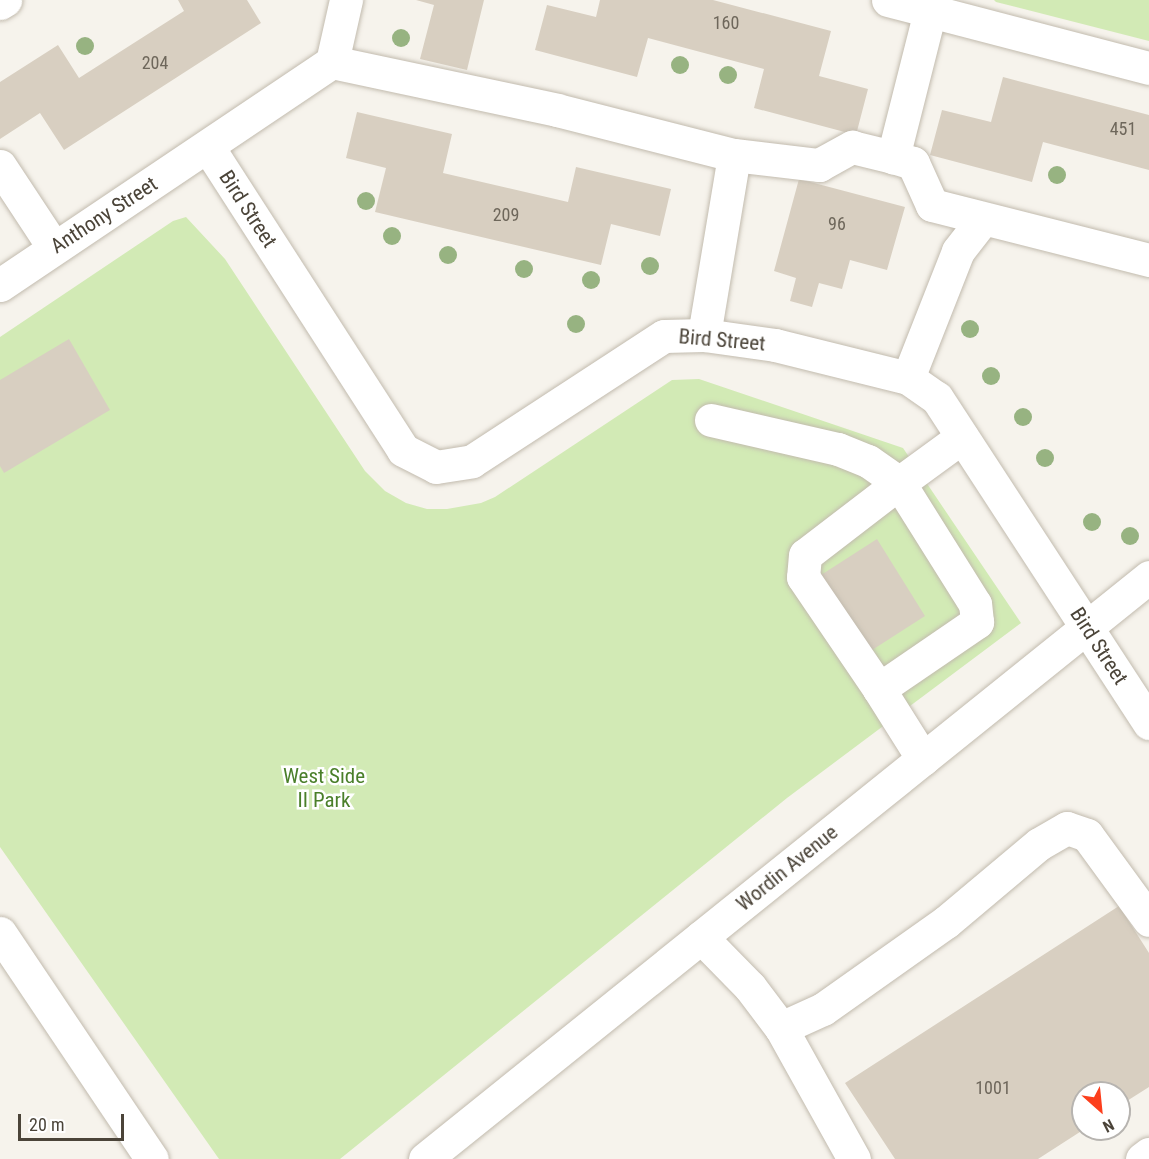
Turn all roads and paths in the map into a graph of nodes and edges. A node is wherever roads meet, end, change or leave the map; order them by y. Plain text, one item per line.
1 (5, 0) edge
2 (346, 0) edge
3 (888, 0) edge
4 (0, 3) edge
5 (932, 6) edge
6 (332, 62) junction
7 (1149, 68) edge
8 (208, 147) junction
9 (734, 155) junction
10 (893, 157) junction
11 (0, 166) edge
12 (982, 219) junction
13 (54, 248) junction
14 (1149, 260) edge
15 (0, 285) edge
16 (704, 335) junction
17 (908, 378) junction
18 (711, 420) dead end
19 (962, 437) junction
20 (899, 483) junction
21 (1149, 577) edge
22 (1086, 627) junction
23 (879, 689) junction
24 (1149, 723) edge
25 (923, 759) junction
26 (1149, 920) edge
27 (0, 933) edge
28 (701, 937) junction
29 (781, 1028) junction
30 (1149, 1154) edge
31 (152, 1159) edge
32 (424, 1159) edge
33 (854, 1159) edge
34 (1142, 1159) edge

1 - 4 street
2 - 6 street
3 - 5 street
5 - 7 street
5 - 10 street
6 - 8 street, Anthony Street
6 - 9 street
8 - 13 street, Anthony Street
8 - 16 street, Bird Street
9 - 10 street
9 - 16 street
10 - 12 street
11 - 13 street
12 - 14 street
12 - 17 street
13 - 15 street, Anthony Street
16 - 17 street, Bird Street
17 - 19 street, Bird Street
18 - 20 street
19 - 20 street
19 - 22 street, Bird Street
20 - 23 street
20 - 23 street
21 - 22 street, Wordin Avenue
22 - 24 street, Bird Street
22 - 25 street, Wordin Avenue
23 - 25 street
25 - 28 street, Wordin Avenue
26 - 29 street
27 - 31 street
28 - 29 street
28 - 32 street, Wordin Avenue
29 - 33 street
30 - 34 street

